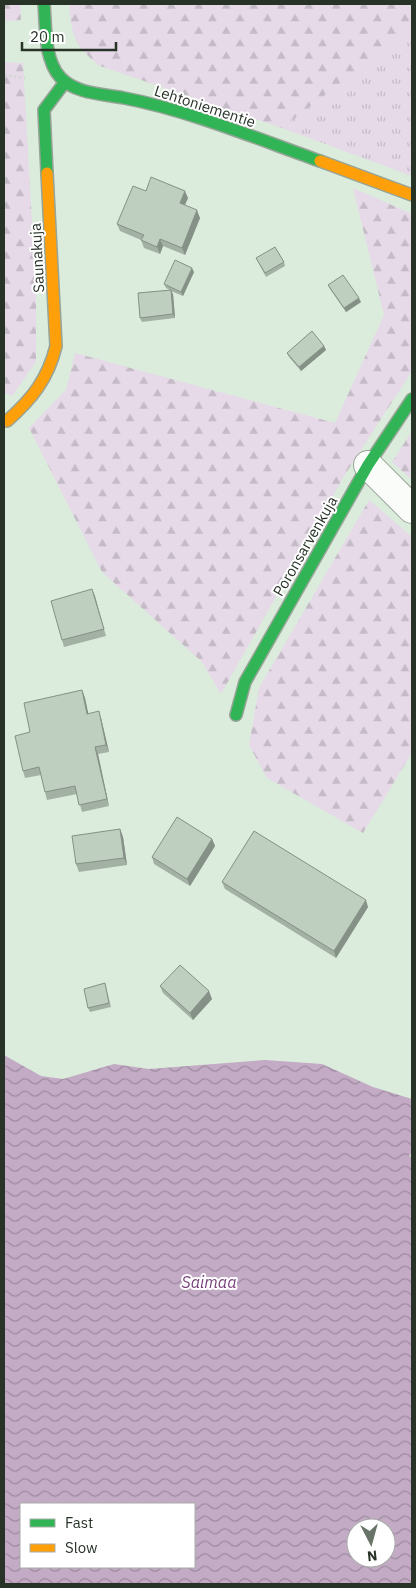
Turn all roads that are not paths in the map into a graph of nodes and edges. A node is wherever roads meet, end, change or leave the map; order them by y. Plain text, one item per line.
1 (44, 4) edge
2 (65, 82) junction
3 (412, 195) edge
4 (412, 399) edge
5 (8, 421) dead end
6 (368, 465) junction
7 (412, 509) edge
8 (236, 715) dead end

1 - 2 street
2 - 3 street, Lehtoniementie
2 - 5 street, Saunakuja
4 - 6 street, Poronsarvenkuja
6 - 7 street
6 - 8 street, Poronsarvenkuja

